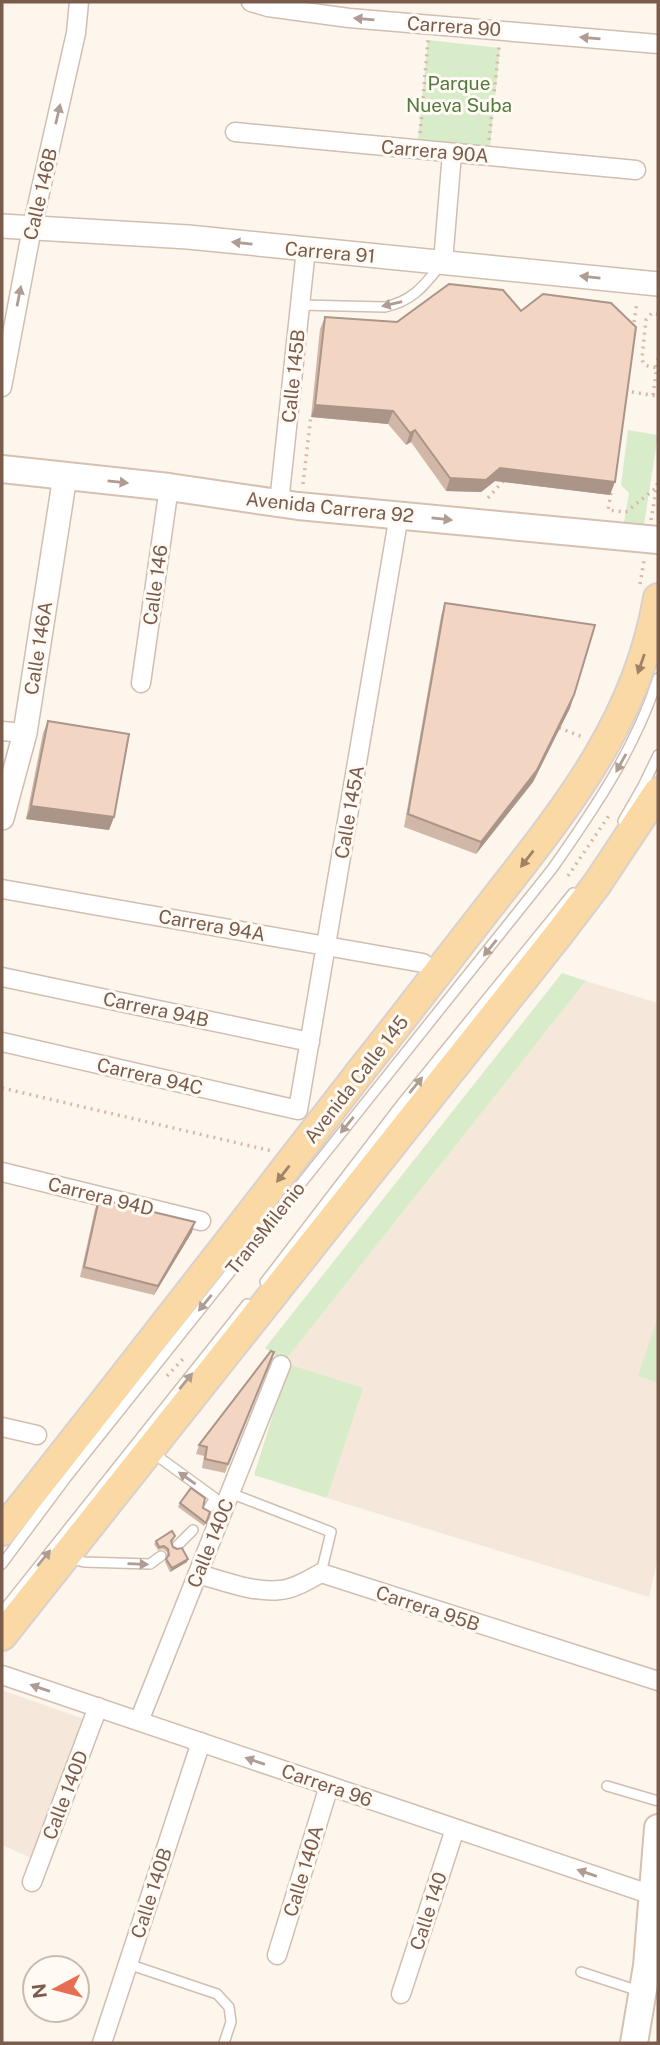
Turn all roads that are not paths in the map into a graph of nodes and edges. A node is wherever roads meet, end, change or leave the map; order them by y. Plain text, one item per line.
1 (79, 2) edge
2 (251, 2) edge
3 (658, 44) edge
4 (235, 132) dead end
5 (452, 153) junction
6 (636, 170) dead end
7 (2, 226) edge
8 (32, 228) junction
9 (306, 249) junction
10 (443, 262) junction
11 (658, 284) edge
12 (300, 305) junction
13 (2, 387) edge
14 (2, 469) edge
15 (65, 476) junction
16 (169, 488) junction
17 (291, 499) junction
18 (399, 515) junction
19 (651, 540) edge
20 (649, 593) edge
21 (658, 678) edge
22 (141, 683) dead end
23 (13, 732) edge
24 (658, 755) edge
25 (658, 792) edge
26 (2, 818) edge
27 (619, 827) dead end
28 (582, 882) dead end
29 (2, 889) edge
30 (327, 945) junction
31 (423, 963) dead end
32 (2, 976) edge
33 (2, 1042) edge
34 (310, 1042) junction
35 (298, 1110) joint
36 (2, 1172) edge
37 (201, 1221) dead end
38 (259, 1289) dead end
39 (251, 1300) dead end
40 (281, 1365) dead end
41 (2, 1427) edge
42 (37, 1435) dead end
43 (149, 1450) junction
44 (230, 1493) junction
45 (208, 1509) edge
46 (193, 1530) dead end
47 (2, 1531) edge
48 (177, 1546) edge
49 (161, 1556) dead end
50 (64, 1557) junction
51 (2, 1564) edge
52 (321, 1573) junction
53 (198, 1574) junction
54 (2, 1612) edge
55 (2, 1636) edge
56 (2, 1675) edge
57 (658, 1681) edge
58 (98, 1707) junction
59 (139, 1721) junction
60 (201, 1742) junction
61 (328, 1786) junction
62 (607, 1786) dead end
63 (658, 1801) edge
64 (658, 1828) edge
65 (455, 1829) junction
66 (32, 1882) dead end
67 (652, 1895) junction
68 (277, 1955) dead end
69 (128, 1964) junction
70 (653, 1968) edge
71 (581, 1972) dead end
72 (644, 1993) junction
73 (401, 1994) dead end
74 (102, 2043) edge
75 (224, 2043) edge
76 (635, 2043) edge

8 -> 1 street, Calle 146B
3 -> 2 street, Carrera 90
4 - 5 street, Carrera 90A
5 - 6 street, Carrera 90A
5 - 10 street
7 - 8 street, Carrera 91
9 -> 8 street, Carrera 91
13 -> 8 street, Calle 146B
9 - 10 street, Carrera 91
9 - 12 street, Calle 145B
11 -> 10 street, Carrera 91
10 -> 12 lane
12 - 17 street, Calle 145B
14 - 15 main road, Avenida Carrera 92
15 -> 16 main road, Avenida Carrera 92
15 - 23 street, Calle 146A
16 - 17 main road, Avenida Carrera 92
16 - 22 street, Calle 146
17 - 18 main road, Avenida Carrera 92
18 -> 19 main road, Avenida Carrera 92
18 - 30 street, Calle 145A
20 -> 47 main road, Avenida Calle 145
21 -> 51 lane, TransMilenio
23 - 26 street, Calle 146A
24 - 27 lane
25 - 43 main road
38 -> 28 lane, TransMilenio
29 - 30 street, Carrera 94A
30 - 31 street, Carrera 94A
30 - 34 street, Calle 145A
32 - 34 street, Carrera 94B
33 - 35 street, Carrera 94C
34 - 35 street, Calle 145A
36 - 37 street, Carrera 94D
54 -> 39 lane, TransMilenio
40 - 44 street, Calle 140C
41 - 42 street
45 -> 43 lane
43 - 50 main road
44 - 52 lane
44 - 53 street, Calle 140C
46 - 48 lane
50 -> 49 lane
50 - 55 main road
52 - 53 street
52 - 57 street, Carrera 95B
53 - 59 street, Calle 140C
58 -> 56 street, Carrera 96
58 - 59 street, Carrera 96
58 - 66 street, Calle 140D
59 - 60 street, Carrera 96
61 -> 60 street, Carrera 96
60 - 69 street, Calle 140B
61 - 65 street, Carrera 96
61 - 68 street, Calle 140A
62 - 63 lane
64 - 67 main road
67 -> 65 street, Carrera 96
65 - 73 street, Calle 140
67 - 70 main road
69 - 74 street, Calle 140B
69 - 75 lane
70 - 72 main road
71 - 72 lane
72 - 76 main road

